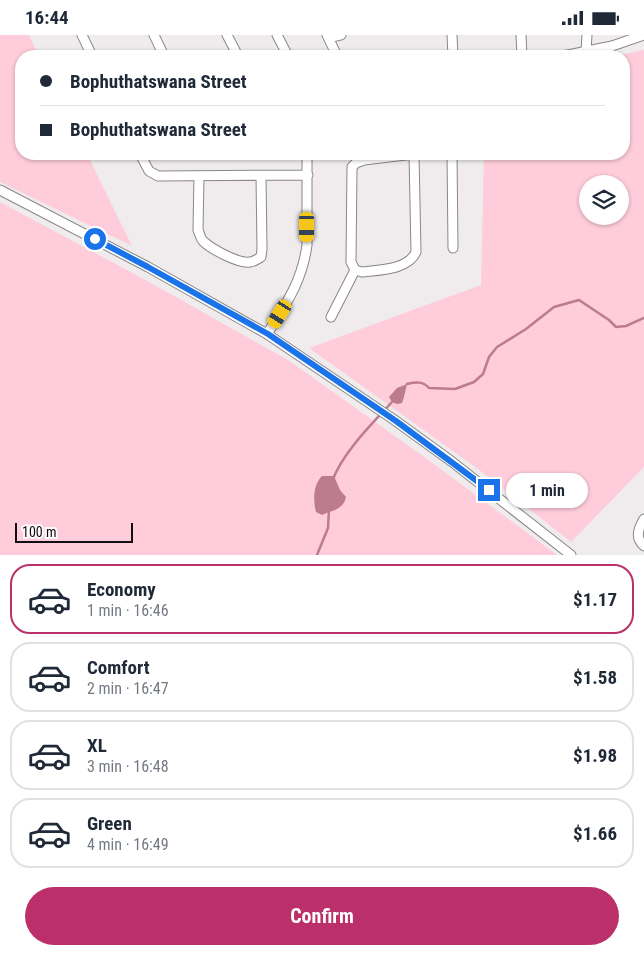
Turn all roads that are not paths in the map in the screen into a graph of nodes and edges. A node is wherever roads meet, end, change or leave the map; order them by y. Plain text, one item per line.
1 (82, 35) edge
2 (154, 35) edge
3 (227, 35) edge
4 (277, 35) edge
5 (341, 35) edge
6 (452, 35) edge
7 (521, 35) edge
8 (586, 35) edge
9 (644, 35) edge
10 (328, 37) edge
11 (89, 50) edge
12 (161, 50) edge
13 (235, 50) edge
14 (285, 50) edge
15 (334, 50) edge
16 (453, 50) edge
17 (522, 50) edge
18 (586, 50) edge
19 (591, 50) edge
20 (143, 160) edge
21 (307, 160) edge
22 (364, 160) edge
23 (414, 160) edge
24 (452, 160) edge
25 (308, 175) junction
26 (199, 176) junction
27 (261, 176) junction
28 (0, 190) edge
29 (453, 249) dead end
30 (355, 270) junction
31 (331, 317) dead end
32 (268, 334) junction
33 (644, 519) edge
34 (644, 546) edge
35 (571, 555) edge

1 - 11 street
2 - 12 street
3 - 13 street
4 - 14 street
5 - 10 street
6 - 16 street
7 - 17 street
8 - 18 street
9 - 19 street
10 - 15 street
20 - 26 street
21 - 25 street
22 - 30 street
23 - 30 street
24 - 29 street
25 - 27 street
25 - 32 street
26 - 27 street
26 - 27 street
28 - 32 street
30 - 31 street
32 - 35 street
33 - 34 street

